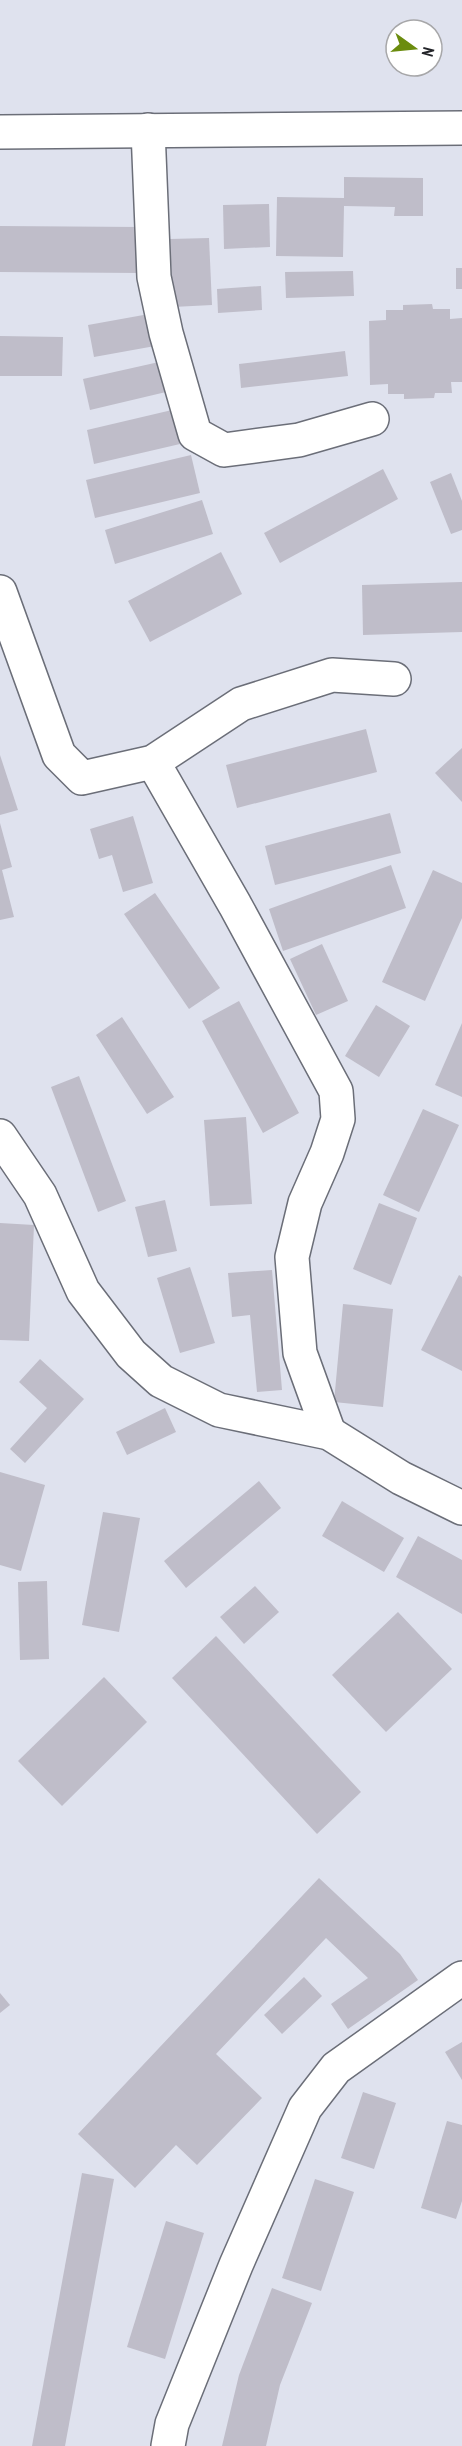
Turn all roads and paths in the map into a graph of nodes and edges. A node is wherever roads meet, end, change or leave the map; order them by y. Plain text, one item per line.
1 (462, 128) edge
2 (148, 130) junction
3 (0, 132) edge
4 (372, 419) dead end
5 (0, 592) edge
6 (394, 679) dead end
7 (153, 762) junction
8 (0, 1136) edge
9 (329, 1433) junction
10 (462, 1508) edge
11 (462, 1978) edge
12 (168, 2446) edge

1 - 2 street
2 - 3 street
2 - 4 street
5 - 7 street
6 - 7 street
7 - 9 street
8 - 9 street
9 - 10 street
11 - 12 street

